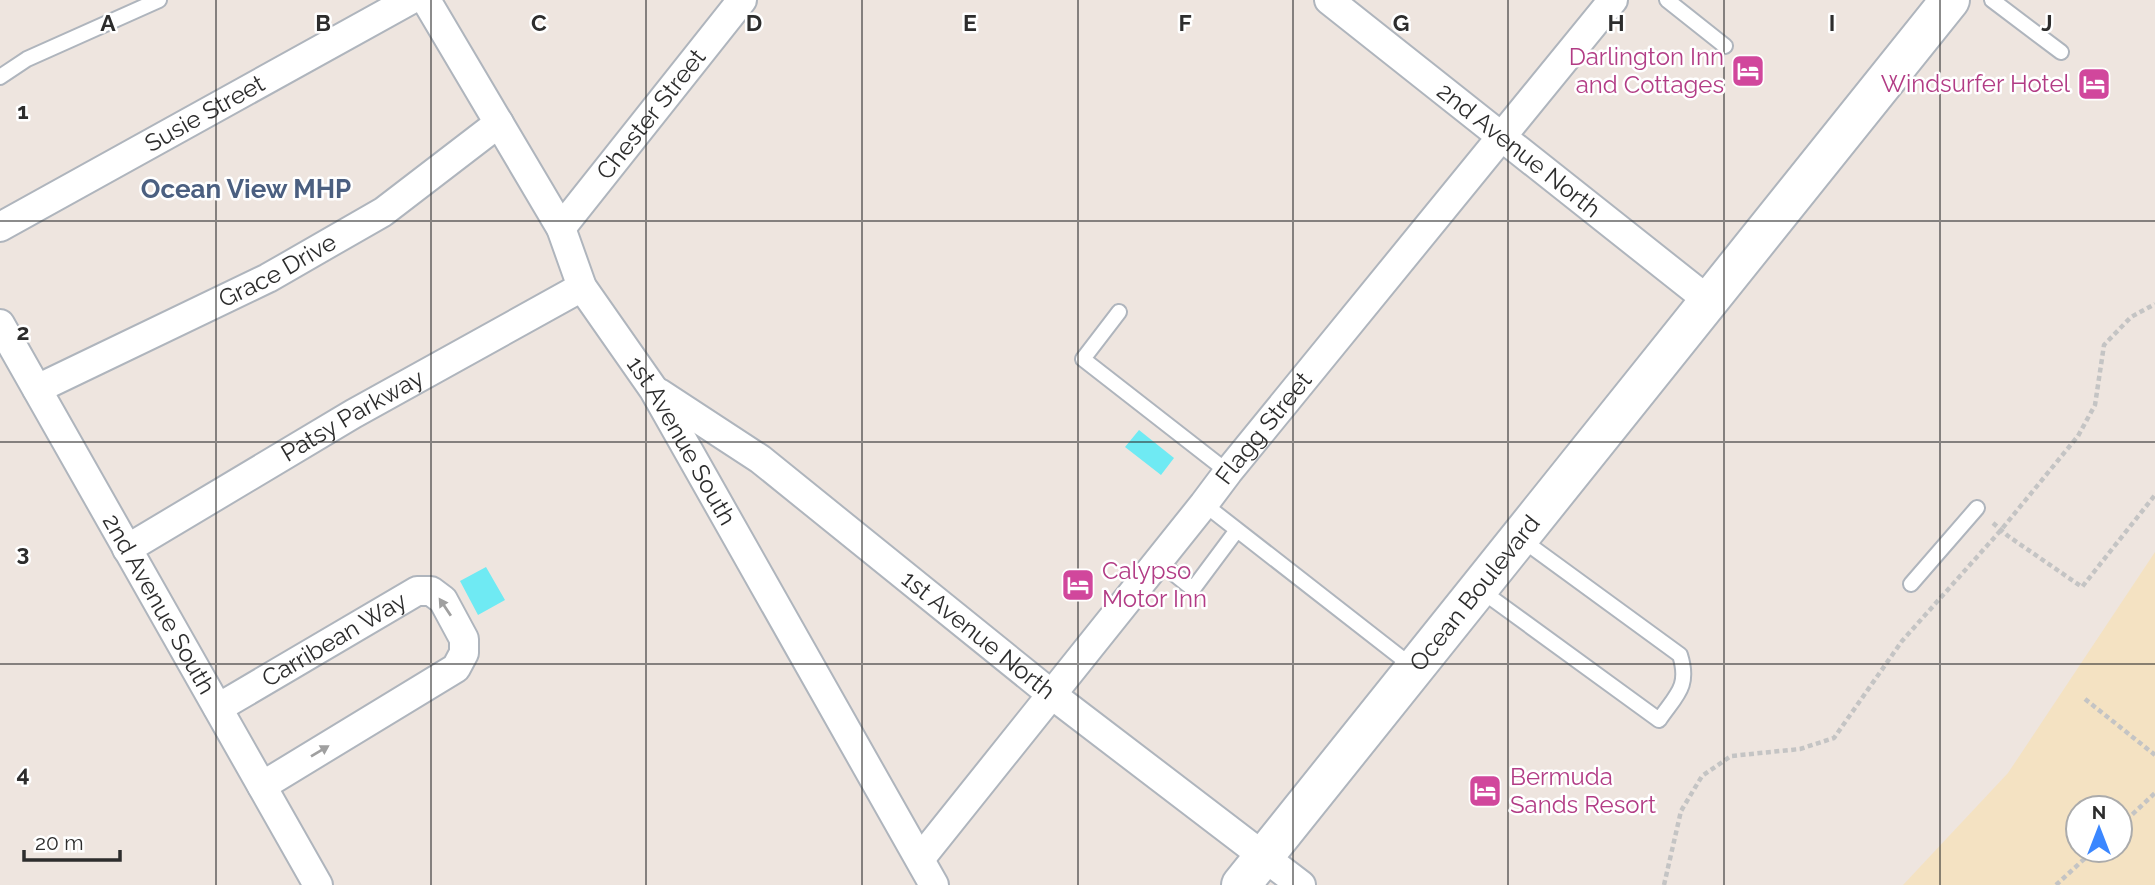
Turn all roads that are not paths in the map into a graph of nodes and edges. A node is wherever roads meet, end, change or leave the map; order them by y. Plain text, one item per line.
1 (159, 0) edge
2 (410, 0) edge
3 (426, 0) edge
4 (742, 0) edge
5 (1329, 0) edge
6 (1613, 0) edge
7 (1667, 0) edge
8 (1950, 0) edge
9 (1992, 0) edge
10 (1725, 46) dead end
11 (2061, 52) dead end
12 (0, 77) edge
13 (499, 123) junction
14 (1500, 137) junction
15 (0, 227) edge
16 (561, 228) junction
17 (582, 287) junction
18 (1709, 301) junction
19 (1119, 312) dead end
20 (0, 324) edge
21 (37, 389) junction
22 (654, 390) junction
23 (1227, 472) junction
24 (1204, 504) junction
25 (1977, 508) road end
26 (1237, 530) junction
27 (1519, 538) junction
28 (127, 549) junction
29 (1158, 561) junction
30 (1911, 584) dead end
31 (1479, 589) junction
32 (1415, 668) junction
33 (1051, 694) junction
34 (218, 708) junction
35 (262, 786) junction
36 (919, 859) junction
37 (1252, 871) edge
38 (308, 881) edge
39 (934, 885) edge
40 (1301, 885) edge

1 - 12 lane
2 - 15 street, Susie Street
3 - 13 street, 1st Avenue South
4 - 16 street, Chester Street
5 - 14 street, 2nd Avenue North
6 - 14 street, Flagg Street
7 - 10 lane
8 - 18 main road, Ocean Boulevard
9 - 11 lane
13 - 16 street, 1st Avenue South
13 - 21 street, Grace Drive
14 - 18 street, 2nd Avenue North
14 - 23 street, Flagg Street
16 - 17 street, 1st Avenue South
17 - 22 street, 1st Avenue South
17 - 28 street, Patsy Parkway
18 - 27 main road, Ocean Boulevard
19 - 23 lane
20 - 21 street, 2nd Avenue South
21 - 28 street, 2nd Avenue South
22 - 33 street, 1st Avenue North
22 - 36 street, 1st Avenue South
23 - 24 street, Flagg Street
24 - 26 lane
24 - 29 street, Flagg Street
25 - 30 lane
26 - 29 lane
26 - 32 lane
27 - 31 main road, Ocean Boulevard
27 - 31 lane
28 - 34 street, 2nd Avenue South
29 - 33 street, Flagg Street
31 - 32 main road, Ocean Boulevard
32 - 37 main road, Ocean Boulevard
33 - 36 street, Flagg Street
33 - 37 street, 1st Avenue North
34 - 35 street, 2nd Avenue South
35 -> 34 street, Carribean Way
35 - 38 street, 2nd Avenue South
36 - 39 street, 1st Avenue South
37 - 40 street, 1st Avenue North

